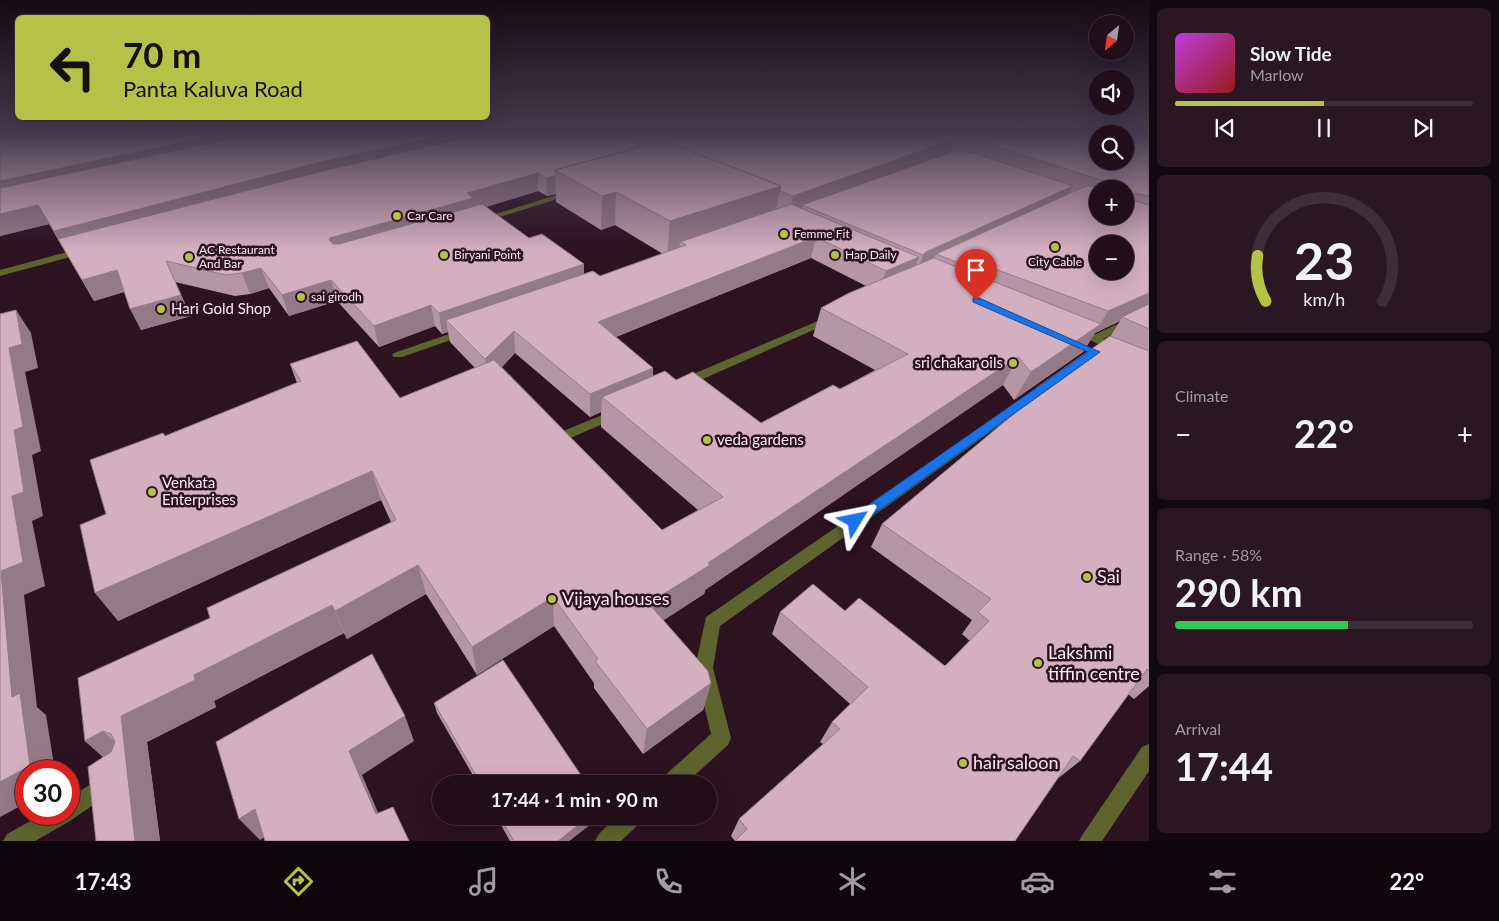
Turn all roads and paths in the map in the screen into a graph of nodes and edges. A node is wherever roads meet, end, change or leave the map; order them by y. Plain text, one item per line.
1 (586, 189) edge
2 (472, 222) edge
3 (94, 247) edge
4 (0, 272) edge
5 (1149, 312) edge
6 (843, 313) edge
7 (1068, 328) edge
8 (472, 329) edge
9 (1095, 339) junction
10 (1122, 352) edge
11 (398, 355) dead end
12 (1054, 380) edge
13 (673, 388) edge
14 (628, 408) edge
15 (556, 439) edge
16 (1149, 754) edge
17 (122, 773) edge
18 (680, 775) edge
19 (80, 802) edge
20 (43, 825) edge
21 (623, 825) edge
22 (14, 841) edge
23 (606, 841) edge
24 (1090, 841) edge

1 - 2 street
3 - 4 street
5 - 9 street
6 - 13 street
7 - 9 street
8 - 11 street
9 - 10 street
12 - 18 street
14 - 15 street
16 - 24 street
17 - 19 street
20 - 22 street
21 - 23 street

